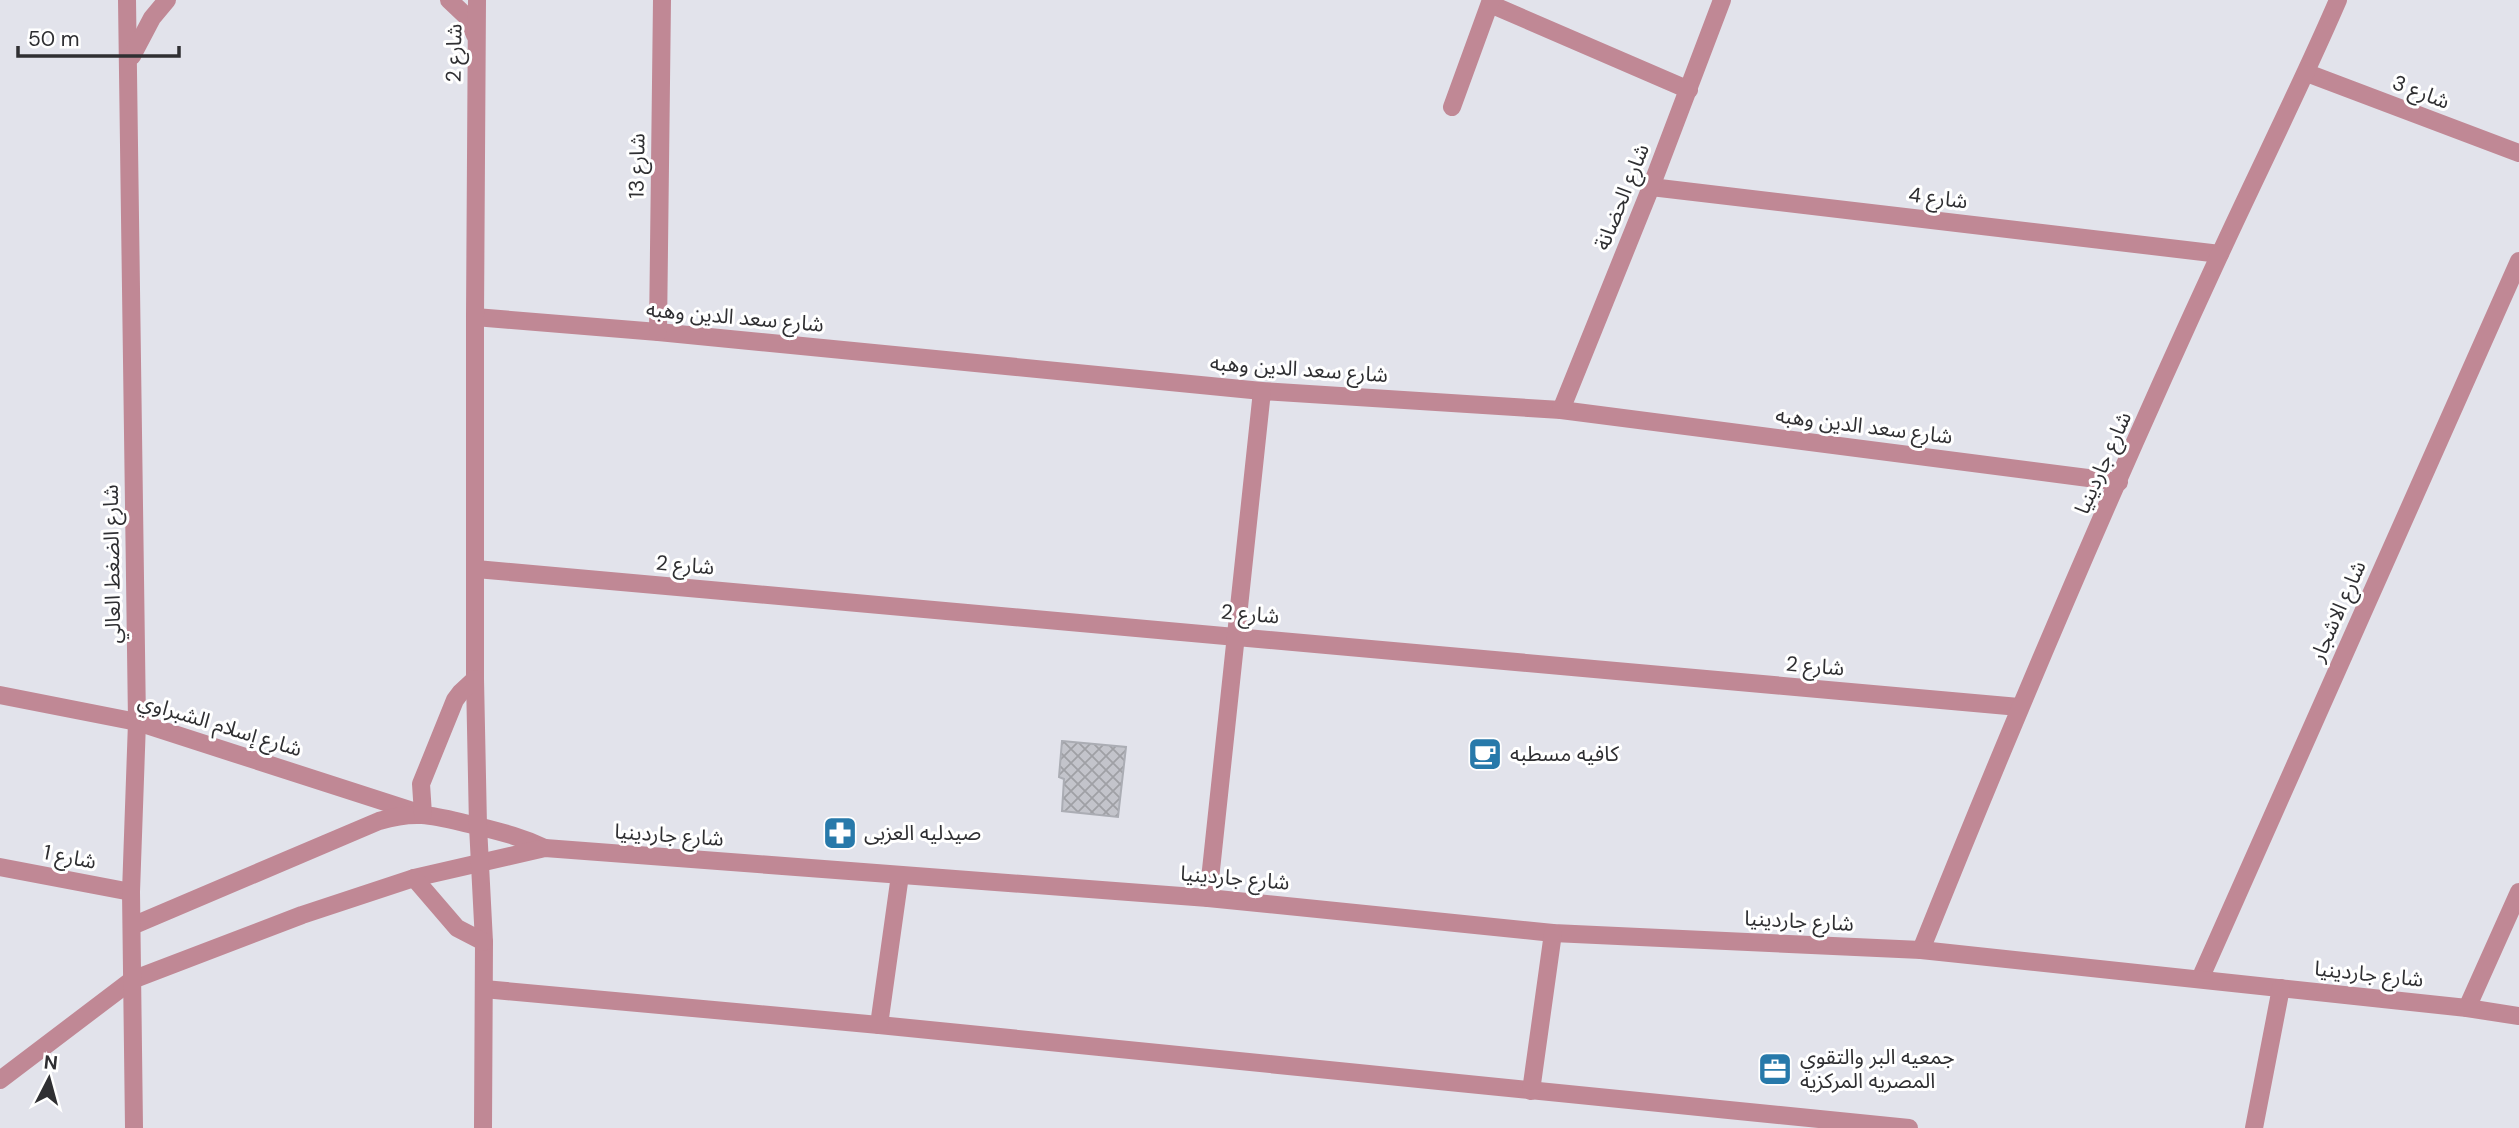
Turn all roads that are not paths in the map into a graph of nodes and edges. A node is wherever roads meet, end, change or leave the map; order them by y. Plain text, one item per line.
1 (127, 0) edge
2 (167, 0) edge
3 (449, 0) edge
4 (477, 0) edge
5 (662, 0) edge
6 (1722, 0) edge
7 (2339, 0) edge
8 (1490, 2) edge
9 (477, 38) junction
10 (130, 61) junction
11 (2307, 72) junction
12 (1689, 90) junction
13 (1452, 107) dead end
14 (2519, 153) edge
15 (1651, 187) junction
16 (2220, 254) junction
17 (2519, 261) edge
18 (475, 317) junction
19 (659, 332) junction
20 (1262, 391) junction
21 (1561, 410) junction
22 (2119, 482) junction
23 (476, 569) junction
24 (1237, 636) junction
25 (475, 679) junction
26 (0, 695) edge
27 (2019, 707) junction
28 (137, 722) junction
29 (423, 814) junction
30 (478, 826) junction
31 (545, 848) junction
32 (480, 862) junction
33 (0, 867) edge
34 (900, 875) junction
35 (414, 878) junction
36 (131, 892) junction
37 (2519, 892) edge
38 (1208, 898) junction
39 (132, 926) junction
40 (1553, 933) junction
41 (484, 942) junction
42 (1921, 950) junction
43 (2200, 979) junction
44 (132, 980) junction
45 (2281, 988) junction
46 (484, 989) junction
47 (2468, 1008) junction
48 (2519, 1016) edge
49 (880, 1025) junction
50 (0, 1080) edge
51 (1531, 1091) junction
52 (134, 1128) edge
53 (483, 1128) edge
54 (1909, 1128) edge
55 (2254, 1128) edge

1 - 10 street, شارع الضغط العالي
2 - 10 street
3 - 9 street
4 - 9 street, شارع 2
5 - 19 street, شارع 13
6 - 12 street, شارع الحضانة
7 - 11 street, شارع جاردينيا
8 - 12 street
8 - 13 street
9 - 18 street, شارع 2
10 - 28 street, شارع الضغط العالي
11 - 14 street, شارع 3
11 - 16 street, شارع جاردينيا
12 - 15 street, شارع الحضانة
15 - 16 street, شارع 4
15 - 21 street, شارع الحضانة
16 - 22 street, شارع جاردينيا
17 - 43 street, شارع الاشجار
18 - 19 street, شارع سعد الدين وهبه
18 - 23 street, شارع 2
19 - 20 street, شارع سعد الدين وهبه
20 - 21 street, شارع سعد الدين وهبه
20 - 24 street
21 - 22 street, شارع سعد الدين وهبه
22 - 27 street, شارع جاردينيا
23 - 24 street, شارع 2
23 - 25 street, شارع 2
24 - 27 street, شارع 2
24 - 38 street
25 - 29 street
25 - 30 street, شارع 2
26 - 28 street, شارع إسلام الشبراوي
27 - 42 street, شارع جاردينيا
28 - 29 street, شارع إسلام الشبراوي
28 - 36 street, شارع الضغط العالي
29 - 30 street, شارع جاردينيا
29 - 39 street, شارع جاردينيا
30 - 31 street, شارع جاردينيا
30 - 32 street, شارع 2
31 - 32 street, شارع جاردينيا
31 - 34 street, شارع جاردينيا
32 - 35 street, شارع جاردينيا
32 - 41 street, شارع 2
33 - 36 street, شارع 1
34 - 38 street, شارع جاردينيا
34 - 49 street
35 - 41 street
35 - 44 street, شارع جاردينيا
36 - 39 street, شارع الضغط العالي
37 - 47 street
38 - 40 street, شارع جاردينيا
39 - 44 street, شارع الضغط العالي
40 - 42 street, شارع جاردينيا
40 - 51 street
41 - 46 street, شارع 2
42 - 43 street, شارع جاردينيا
43 - 45 street, شارع جاردينيا
44 - 50 street, شارع جاردينيا
44 - 52 street, شارع الضغط العالي
45 - 47 street, شارع جاردينيا
45 - 55 street
46 - 49 street
46 - 53 street, شارع 2
47 - 48 street, شارع جاردينيا
49 - 51 street
51 - 54 street

